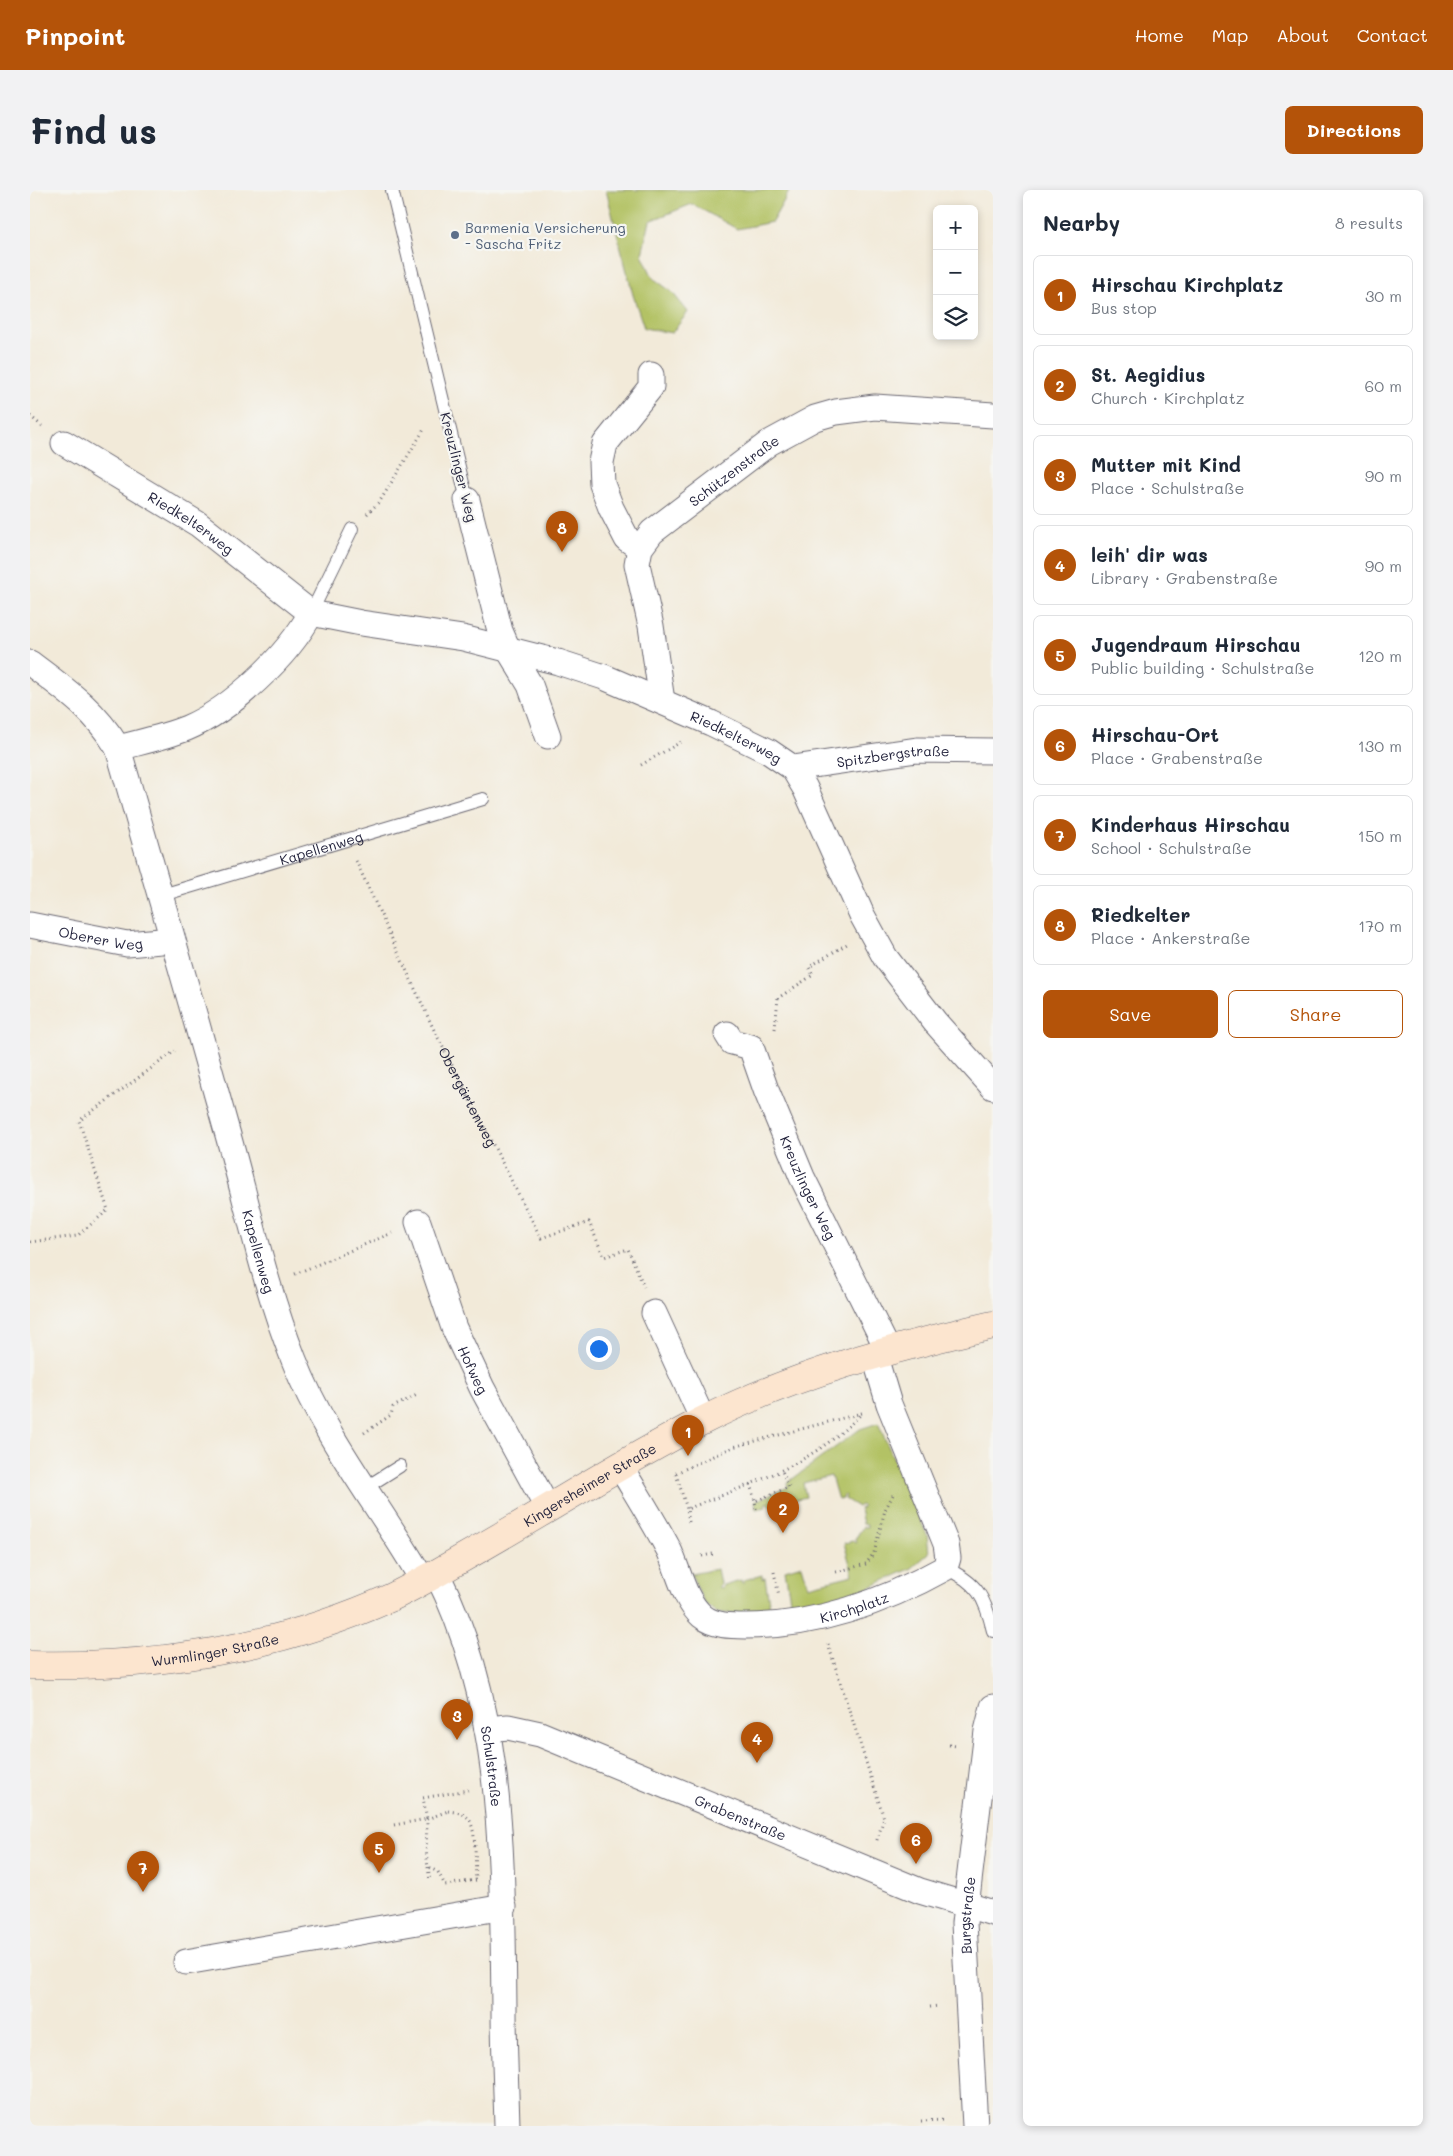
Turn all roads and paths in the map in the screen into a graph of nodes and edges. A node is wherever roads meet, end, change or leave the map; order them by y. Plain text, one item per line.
1 (392, 190) edge
2 (651, 375) dead end
3 (993, 415) edge
4 (426, 426) dead end
5 (64, 443) dead end
6 (467, 500) joint
7 (352, 529) joint
8 (640, 548) junction
9 (311, 613) junction
10 (507, 647) junction
11 (30, 663) edge
12 (662, 701) junction
13 (711, 723) junction
14 (548, 736) dead end
15 (118, 748) junction
16 (993, 751) edge
17 (641, 765) dead end
18 (793, 768) junction
19 (483, 799) dead end
20 (346, 840) junction
21 (159, 896) junction
22 (30, 925) edge
23 (870, 931) junction
24 (172, 940) junction
25 (727, 1034) dead end
26 (201, 1036) junction
27 (751, 1047) junction
28 (993, 1087) edge
29 (418, 1222) joint
30 (30, 1242) edge
31 (632, 1260) dead end
32 (269, 1285) junction
33 (654, 1313) dead end
34 (993, 1325) edge
35 (881, 1352) junction
36 (419, 1394) dead end
37 (889, 1404) junction
38 (863, 1412) junction
39 (703, 1420) junction
40 (665, 1441) junction
41 (339, 1449) junction
42 (400, 1466) dead end
43 (620, 1466) junction
44 (782, 1470) junction
45 (676, 1473) junction
46 (750, 1484) junction
47 (365, 1488) junction
48 (895, 1491) dead end
49 (755, 1501) junction
50 (548, 1509) junction
51 (687, 1509) junction
52 (756, 1509) dead end
53 (689, 1524) dead end
54 (708, 1554) dead end
55 (713, 1554) dead end
56 (945, 1568) junction
57 (774, 1572) dead end
58 (836, 1572) dead end
59 (430, 1577) junction
60 (778, 1595) dead end
61 (392, 1596) joint
62 (819, 1617) junction
63 (993, 1630) edge
64 (30, 1665) edge
65 (993, 1707) edge
66 (487, 1729) junction
67 (949, 1745) dead end
68 (955, 1746) dead end
69 (495, 1785) junction
70 (427, 1819) junction
71 (394, 1825) dead end
72 (428, 1867) junction
73 (867, 1869) junction
74 (430, 1881) dead end
75 (965, 1905) junction
76 (504, 1906) junction
77 (993, 1913) edge
78 (186, 1962) dead end
79 (507, 2126) edge
80 (975, 2126) edge

1 - 6 lane, Kreuzlinger Weg
2 - 8 street
3 - 8 street, Schützenstraße
4 - 7 path
5 - 9 street, Riedkelterweg
6 - 10 street, Kreuzlinger Weg
7 - 9 lane
8 - 12 street
9 - 10 street, Riedkelterweg
9 - 15 street
10 - 12 street, Riedkelterweg
10 - 14 street, Kreuzlinger Weg
11 - 15 street, Kapellenweg
12 - 13 street, Riedkelterweg
13 - 17 path
13 - 18 street, Riedkelterweg
15 - 21 street, Kapellenweg
16 - 18 street, Spitzbergstraße
18 - 23 street, Riedkelterweg
19 - 20 lane, Kapellenweg
20 - 21 lane, Kapellenweg
20 - 31 path, Obergärtenweg
21 - 24 street, Kapellenweg
22 - 24 street, Oberer Weg
23 - 27 path
23 - 28 street, Riedkelterweg
24 - 26 street, Kapellenweg
25 - 27 street
26 - 30 path
26 - 32 street, Kapellenweg
27 - 35 street, Kreuzlinger Weg
29 - 32 path
29 - 50 street, Hofweg
32 - 41 street, Kapellenweg
33 - 39 street
34 - 35 main road, Kingersheimer Straße
35 - 37 street
35 - 39 main road, Kingersheimer Straße
36 - 41 path
37 - 38 path
37 - 56 street
38 - 44 path
38 - 45 path
39 - 40 main road, Kingersheimer Straße
40 - 43 main road, Kingersheimer Straße
40 - 45 path
41 - 47 street, Kapellenweg
42 - 47 lane
43 - 50 main road, Kingersheimer Straße
43 - 62 street, Kirchplatz
44 - 46 path
44 - 49 path
45 - 51 path
46 - 49 path
46 - 51 path
47 - 59 street, Kapellenweg
48 - 58 path
49 - 52 path
50 - 59 main road, Kingersheimer Straße
51 - 53 path
54 - 55 path
56 - 62 street, Kirchplatz
56 - 63 lane
57 - 60 path
59 - 61 main road, Kingersheimer Straße
59 - 66 street, Schulstraße
61 - 64 main road, Wurmlinger Straße
62 - 73 path
65 - 75 street, Burgstraße
66 - 69 street, Schulstraße
66 - 73 street, Grabenstraße
67 - 68 path
69 - 70 path
69 - 76 street, Schulstraße
70 - 71 path
70 - 72 path
70 - 72 path
72 - 74 path
73 - 75 street, Grabenstraße
75 - 77 street, Grabenstraße
75 - 80 street, Burgstraße
76 - 78 street
76 - 79 street, Schulstraße

